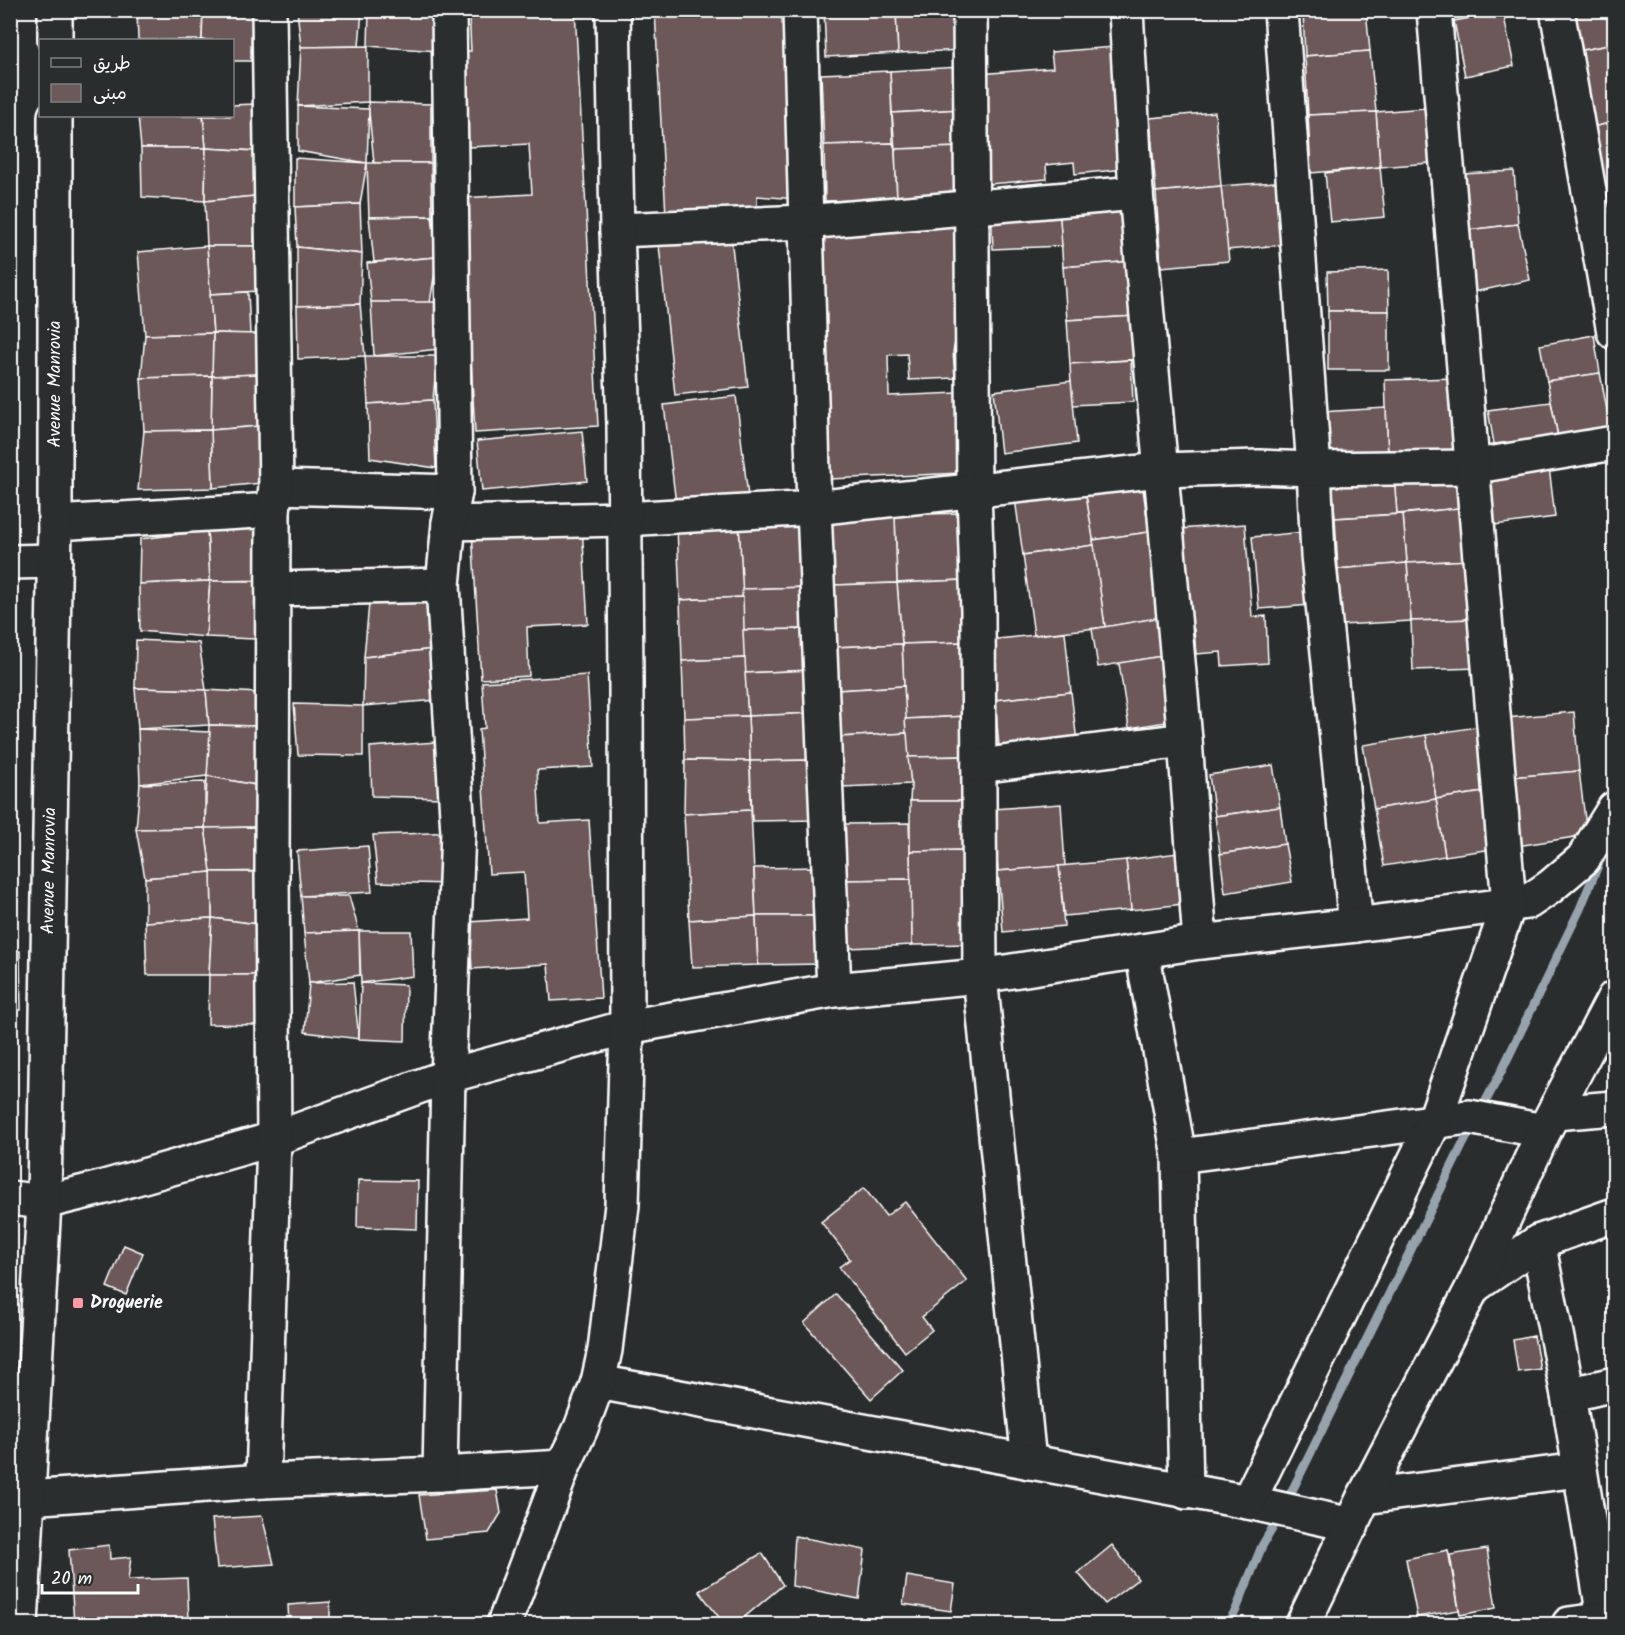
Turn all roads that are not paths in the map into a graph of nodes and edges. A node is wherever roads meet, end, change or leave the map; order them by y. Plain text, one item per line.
1 (55, 10) edge
2 (269, 10) edge
3 (448, 10) edge
4 (613, 10) edge
5 (800, 10) edge
6 (970, 10) edge
7 (1126, 10) edge
8 (1281, 10) edge
9 (1434, 10) edge
10 (1557, 10) edge
11 (55, 39) edge
12 (55, 117) edge
13 (1136, 193) junction
14 (972, 208) junction
15 (805, 222) junction
16 (617, 230) junction
17 (1614, 332) edge
18 (1614, 443) edge
19 (1471, 467) junction
20 (1314, 469) junction
21 (1160, 470) junction
22 (974, 491) junction
23 (274, 498) junction
24 (452, 507) junction
25 (814, 508) junction
26 (624, 519) junction
27 (55, 523) junction
28 (55, 561) junction
29 (10, 562) edge
30 (443, 585) junction
31 (273, 589) junction
32 (1185, 740) junction
33 (979, 766) junction
34 (1614, 808) edge
35 (1509, 904) junction
36 (1356, 925) junction
37 (1200, 942) junction
38 (1142, 951) junction
39 (980, 976) junction
40 (834, 990) junction
41 (1614, 998) edge
42 (627, 1026) junction
43 (448, 1077) junction
44 (1614, 1108) edge
45 (1435, 1120) junction
46 (1537, 1123) junction
47 (274, 1139) junction
48 (1179, 1156) junction
49 (10, 1198) edge
50 (44, 1202) junction
51 (1614, 1215) edge
52 (1538, 1242) junction
53 (1473, 1287) junction
54 (598, 1382) junction
55 (1614, 1384) edge
56 (1568, 1395) junction
57 (1029, 1462) junction
58 (563, 1467) junction
59 (1579, 1470) junction
60 (440, 1474) junction
61 (263, 1480) junction
62 (1186, 1492) junction
63 (28, 1498) junction
64 (1257, 1504) junction
65 (1358, 1511) junction
66 (1608, 1621) edge
67 (21, 1624) edge
68 (504, 1624) edge
69 (1303, 1624) edge
70 (1569, 1624) edge

1 - 11 street
2 - 23 street
3 - 24 street
4 - 16 street
5 - 15 street
6 - 14 street
7 - 13 street
8 - 20 street
9 - 19 street
10 - 17 street
12 - 27 street, Avenue Manrovia
13 - 14 street
13 - 21 street
14 - 15 street
14 - 22 street
15 - 16 street
15 - 25 street
16 - 26 street
18 - 19 street
19 - 20 street
19 - 35 street
20 - 21 street
20 - 36 street
21 - 22 street
21 - 32 street
22 - 25 street
22 - 33 street
23 - 24 street
23 - 27 street
23 - 31 street
24 - 26 street
24 - 30 street
25 - 26 street
25 - 40 street
26 - 42 street
27 - 28 street, Avenue Manrovia
28 - 29 street
28 - 50 street, Avenue Manrovia
30 - 31 street
30 - 43 street
31 - 47 street
32 - 33 street
32 - 37 street
33 - 39 street
34 - 35 street
35 - 36 street
35 - 45 street
36 - 37 street
37 - 38 street
38 - 39 street
38 - 48 street
39 - 40 street
39 - 57 street
40 - 42 street
41 - 46 street
42 - 43 street
42 - 54 street
43 - 47 street
43 - 60 street
44 - 46 street
45 - 46 street
45 - 48 street
45 - 64 street
46 - 53 street
47 - 50 street
47 - 61 street
48 - 62 street
49 - 50 street
50 - 63 street, Avenue Manrovia
51 - 52 street
52 - 53 street
52 - 56 street
53 - 65 street
54 - 57 street
54 - 58 street
55 - 56 street
56 - 59 street
57 - 62 street
58 - 60 street
58 - 68 street
59 - 65 street
59 - 66 street
60 - 61 street
61 - 63 street
62 - 64 street
63 - 67 street, Avenue Manrovia
64 - 65 street
65 - 69 street
66 - 70 street

